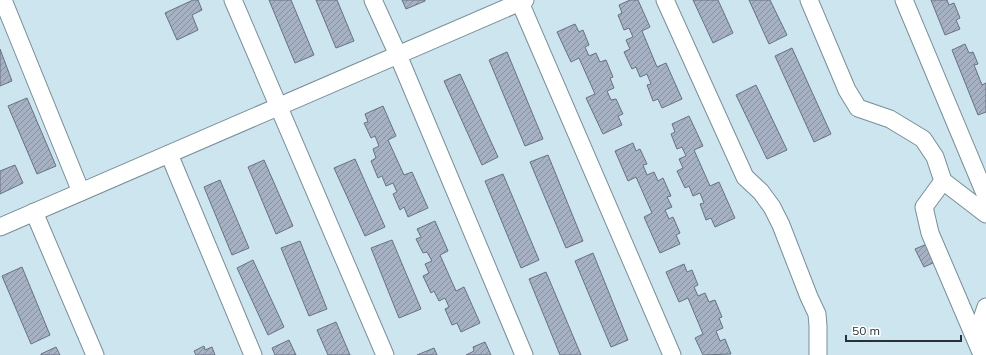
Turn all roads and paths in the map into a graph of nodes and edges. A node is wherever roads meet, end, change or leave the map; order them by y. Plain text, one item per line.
1 (3, 0) edge
2 (234, 0) edge
3 (372, 0) edge
4 (665, 0) edge
5 (809, 0) edge
6 (904, 0) edge
7 (521, 1) edge
8 (398, 55) junction
9 (280, 106) junction
10 (169, 154) junction
11 (943, 181) junction
12 (81, 192) junction
13 (986, 196) edge
14 (34, 212) junction
15 (986, 214) edge
16 (0, 227) edge
17 (986, 307) edge
18 (981, 352) edge
19 (95, 355) edge
20 (253, 355) edge
21 (385, 355) edge
22 (524, 355) edge
23 (672, 355) edge
24 (818, 355) edge

1 - 12 street
2 - 9 street
3 - 8 street
4 - 24 street
5 - 11 street
6 - 13 street
7 - 8 street
7 - 23 street
8 - 9 street
8 - 22 street
9 - 10 street
9 - 21 street
10 - 12 street
10 - 20 street
11 - 15 street
11 - 18 street
12 - 14 street
14 - 16 street
14 - 19 street
17 - 18 street

